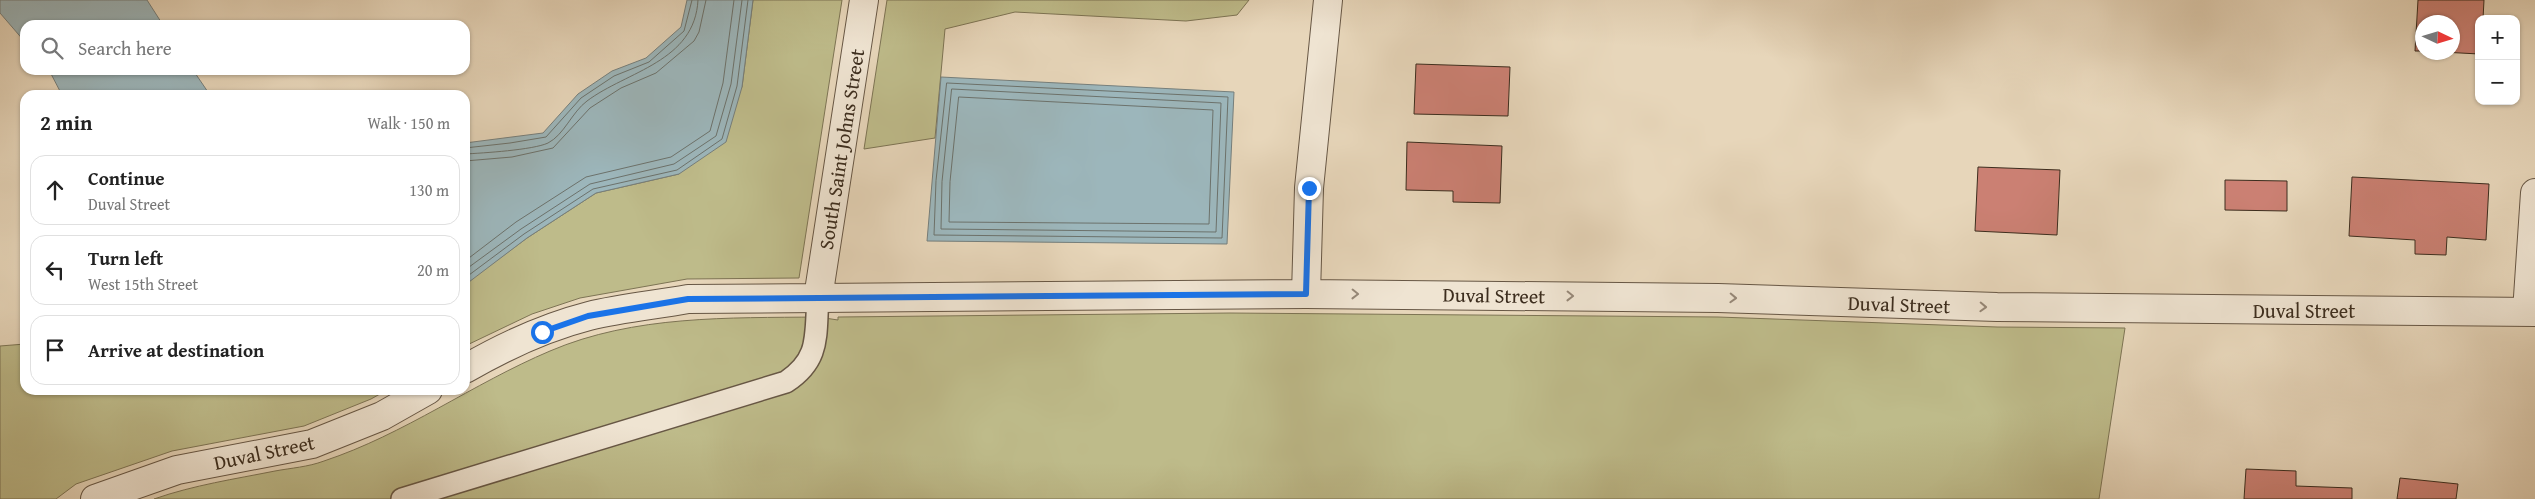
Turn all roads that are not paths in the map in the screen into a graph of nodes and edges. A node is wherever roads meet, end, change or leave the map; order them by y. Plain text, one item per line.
1 (864, 0) edge
2 (1328, 0) edge
3 (2535, 192) edge
4 (1306, 294) junction
5 (818, 298) junction
6 (2531, 312) edge
7 (470, 366) edge
8 (419, 395) edge
9 (95, 499) edge
10 (402, 499) edge

1 - 5 street, South Saint Johns Street
2 - 4 street
3 - 6 street
4 - 5 street, Duval Street
4 -> 6 street, Duval Street
5 - 7 street, Duval Street
5 - 10 lane
8 - 9 street, Duval Street

